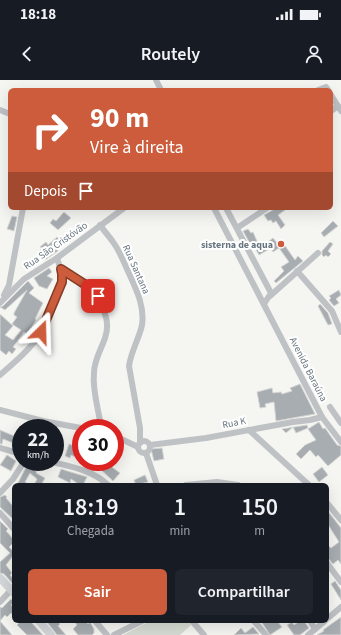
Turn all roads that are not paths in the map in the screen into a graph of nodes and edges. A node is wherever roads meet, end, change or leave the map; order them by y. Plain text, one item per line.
1 (333, 98) edge
2 (339, 108) edge
3 (23, 210) edge
4 (121, 210) edge
5 (215, 210) edge
6 (227, 210) edge
7 (264, 210) edge
8 (100, 225) junction
9 (237, 228) junction
10 (318, 253) dead end
11 (57, 258) junction
12 (61, 269) junction
13 (297, 271) junction
14 (270, 296) junction
15 (0, 302) edge
16 (264, 304) junction
17 (341, 332) edge
18 (0, 375) edge
19 (330, 407) dead end
20 (0, 410) edge
21 (322, 417) junction
22 (100, 419) edge
23 (341, 423) edge
24 (72, 426) edge
25 (249, 430) junction
26 (124, 439) edge
27 (341, 442) edge
28 (139, 445) junction
29 (150, 445) junction
30 (0, 448) edge
31 (12, 451) edge
32 (146, 453) junction
33 (64, 465) edge
34 (18, 471) edge
35 (105, 483) edge
36 (155, 483) edge
37 (203, 483) edge
38 (229, 483) edge
39 (306, 483) edge
40 (0, 493) edge
41 (329, 505) edge
42 (0, 513) edge
43 (341, 520) edge
44 (12, 527) edge
45 (329, 566) edge
46 (0, 578) edge
47 (341, 582) edge
48 (12, 591) edge
49 (12, 593) edge
50 (0, 602) edge
51 (341, 607) edge
52 (329, 617) edge
53 (41, 623) edge
54 (97, 623) edge
55 (138, 623) edge
56 (194, 623) edge
57 (256, 623) edge
58 (311, 623) edge
59 (322, 623) edge
60 (315, 629) junction
61 (51, 635) edge
62 (107, 635) edge
63 (114, 635) edge
64 (204, 635) edge
65 (266, 635) edge
66 (308, 635) edge

1 - 2 street
3 - 15 street
4 - 8 street, Rua São Cristóvão
5 - 16 street, Avenida Baraúna
6 - 9 street
7 - 9 street
8 - 11 street, Rua São Cristóvão
8 - 28 street, Rua Santana
9 - 14 street
10 - 13 street
11 - 12 street
11 - 15 street, Rua São Cristóvão
12 - 18 street
12 - 22 street
13 - 14 street
13 - 17 street
14 - 16 street
16 - 21 street, Avenida Baraúna
19 - 23 street
20 - 24 street
21 - 25 street, Rua K
21 - 27 street, Avenida Baraúna
25 - 29 street, Rua K
25 - 39 street
26 - 28 street
28 - 29 street
28 - 32 street
29 - 32 street
30 - 31 street
32 - 36 street
33 - 35 street
34 - 40 street
37 - 38 street
41 - 43 street
42 - 44 street
45 - 47 street
46 - 48 main road
49 - 50 street
51 - 52 street
53 - 61 main road
54 - 62 street
55 - 63 street
56 - 64 street
57 - 65 street
58 - 60 street
59 - 60 street
60 - 66 street

